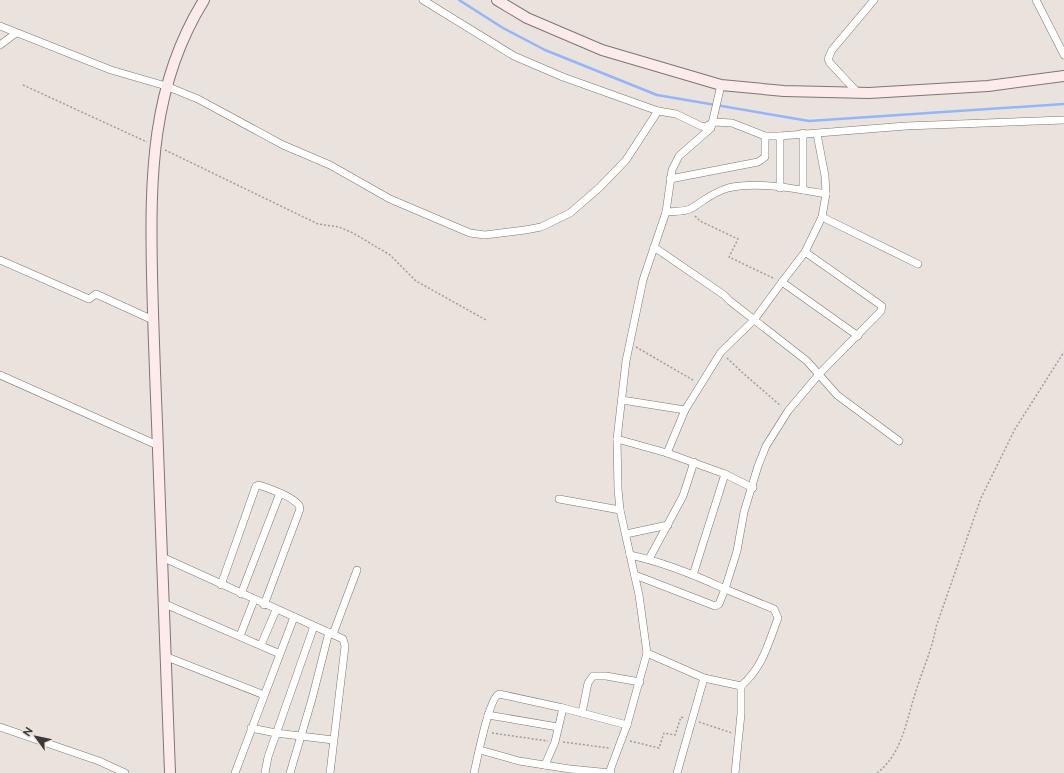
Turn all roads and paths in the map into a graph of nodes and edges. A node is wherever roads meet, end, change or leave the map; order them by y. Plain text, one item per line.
1 (204, 0) edge
2 (423, 0) edge
3 (497, 0) edge
4 (874, 0) edge
5 (1036, 0) edge
6 (0, 26) edge
7 (16, 33) junction
8 (0, 45) edge
9 (1064, 55) edge
10 (1064, 76) edge
11 (23, 85) dead end
12 (166, 86) junction
13 (720, 88) junction
14 (858, 93) junction
15 (658, 111) junction
16 (715, 118) junction
17 (1064, 120) edge
18 (803, 133) junction
19 (817, 134) junction
20 (765, 136) junction
21 (780, 136) junction
22 (155, 146) junction
23 (670, 179) junction
24 (780, 188) junction
25 (804, 190) junction
26 (826, 194) junction
27 (689, 210) junction
28 (666, 212) junction
29 (822, 217) junction
30 (654, 247) junction
31 (805, 252) junction
32 (0, 260) edge
33 (918, 264) dead end
34 (782, 282) junction
35 (153, 320) junction
36 (486, 320) dead end
37 (754, 320) junction
38 (858, 336) junction
39 (629, 343) junction
40 (722, 352) junction
41 (1064, 352) edge
42 (820, 373) junction
43 (0, 375) edge
44 (702, 385) junction
45 (622, 400) junction
46 (686, 410) junction
47 (788, 411) junction
48 (617, 439) junction
49 (899, 441) dead end
50 (158, 445) junction
51 (667, 453) junction
52 (694, 462) junction
53 (725, 474) junction
54 (753, 488) junction
55 (280, 493) junction
56 (559, 499) dead end
57 (620, 510) junction
58 (668, 525) junction
59 (626, 534) junction
60 (630, 555) junction
61 (162, 557) junction
62 (649, 559) junction
63 (358, 570) dead end
64 (635, 575) junction
65 (693, 575) junction
66 (221, 585) junction
67 (725, 590) junction
68 (241, 594) junction
69 (254, 600) junction
70 (165, 604) junction
71 (264, 604) junction
72 (276, 610) junction
73 (294, 617) junction
74 (314, 626) junction
75 (331, 633) junction
76 (240, 636) junction
77 (261, 645) junction
78 (647, 653) junction
79 (280, 654) junction
80 (167, 657) junction
81 (704, 678) junction
82 (640, 682) junction
83 (741, 686) junction
84 (264, 696) junction
85 (563, 708) junction
86 (582, 713) junction
87 (488, 715) junction
88 (627, 725) junction
89 (0, 727) edge
90 (558, 727) junction
91 (251, 728) junction
92 (276, 733) junction
93 (301, 736) junction
94 (333, 740) junction
95 (480, 750) junction
96 (545, 766) junction
97 (125, 773) edge
98 (170, 773) edge
99 (235, 773) edge
100 (265, 773) edge
101 (290, 773) edge
102 (330, 773) edge
103 (474, 773) edge
104 (610, 773) edge
105 (677, 773) edge
106 (735, 773) edge
107 (877, 773) edge

1 - 12 main road
2 - 15 street
3 - 13 main road
4 - 14 street
5 - 9 street
6 - 7 street
7 - 8 street
7 - 12 street
10 - 14 main road
11 - 22 path
12 - 15 street
12 - 22 main road
13 - 14 main road
13 - 16 street
15 - 16 street
16 - 20 street
16 - 23 street
17 - 19 street
18 - 19 street
18 - 21 street
18 - 25 street
19 - 26 street
20 - 21 street
20 - 23 street
21 - 24 street
22 - 35 main road
22 - 36 path
23 - 28 street
24 - 25 street
24 - 27 street
25 - 26 street
26 - 29 street
27 - 28 street
27 - 34 path
28 - 30 street
29 - 31 street
29 - 33 street
30 - 37 street
30 - 39 street
31 - 34 street
31 - 38 street
32 - 35 street
34 - 37 street
34 - 38 street
35 - 50 main road
37 - 40 street
37 - 42 street
38 - 42 street
39 - 44 path
39 - 45 street
40 - 44 street
40 - 47 path
41 - 107 path
42 - 47 street
42 - 49 street
43 - 50 street
44 - 46 street
45 - 46 street
45 - 48 street
46 - 51 street
47 - 54 street
48 - 51 street
48 - 57 street
50 - 61 main road
51 - 52 street
52 - 53 street
52 - 58 street
53 - 54 street
53 - 65 street
54 - 67 street
55 - 66 street
55 - 68 street
55 - 71 street
56 - 57 street
57 - 59 street
58 - 59 street
58 - 62 street
59 - 60 street
60 - 62 street
60 - 64 street
61 - 66 street
61 - 70 main road
62 - 65 street
63 - 75 street
64 - 67 street
64 - 78 street
65 - 67 street
66 - 68 street
67 - 83 street
68 - 69 street
69 - 71 street
69 - 76 street
70 - 76 street
70 - 80 main road
71 - 72 street
72 - 73 street
72 - 77 street
73 - 74 street
73 - 79 street
74 - 75 street
74 - 92 street
75 - 93 street
75 - 94 street
76 - 77 street
77 - 79 street
78 - 81 street
78 - 82 street
79 - 84 street
80 - 84 street
80 - 98 main road
81 - 83 street
81 - 105 street
82 - 86 street
82 - 88 street
83 - 106 street
84 - 91 street
85 - 86 street
85 - 87 street
85 - 90 street
86 - 88 street
87 - 90 street
87 - 95 street
88 - 104 street
89 - 97 street
90 - 96 street
91 - 92 street
91 - 99 street
92 - 93 street
92 - 100 street
93 - 94 street
93 - 101 street
94 - 102 street
95 - 96 street
95 - 103 street
96 - 104 street

